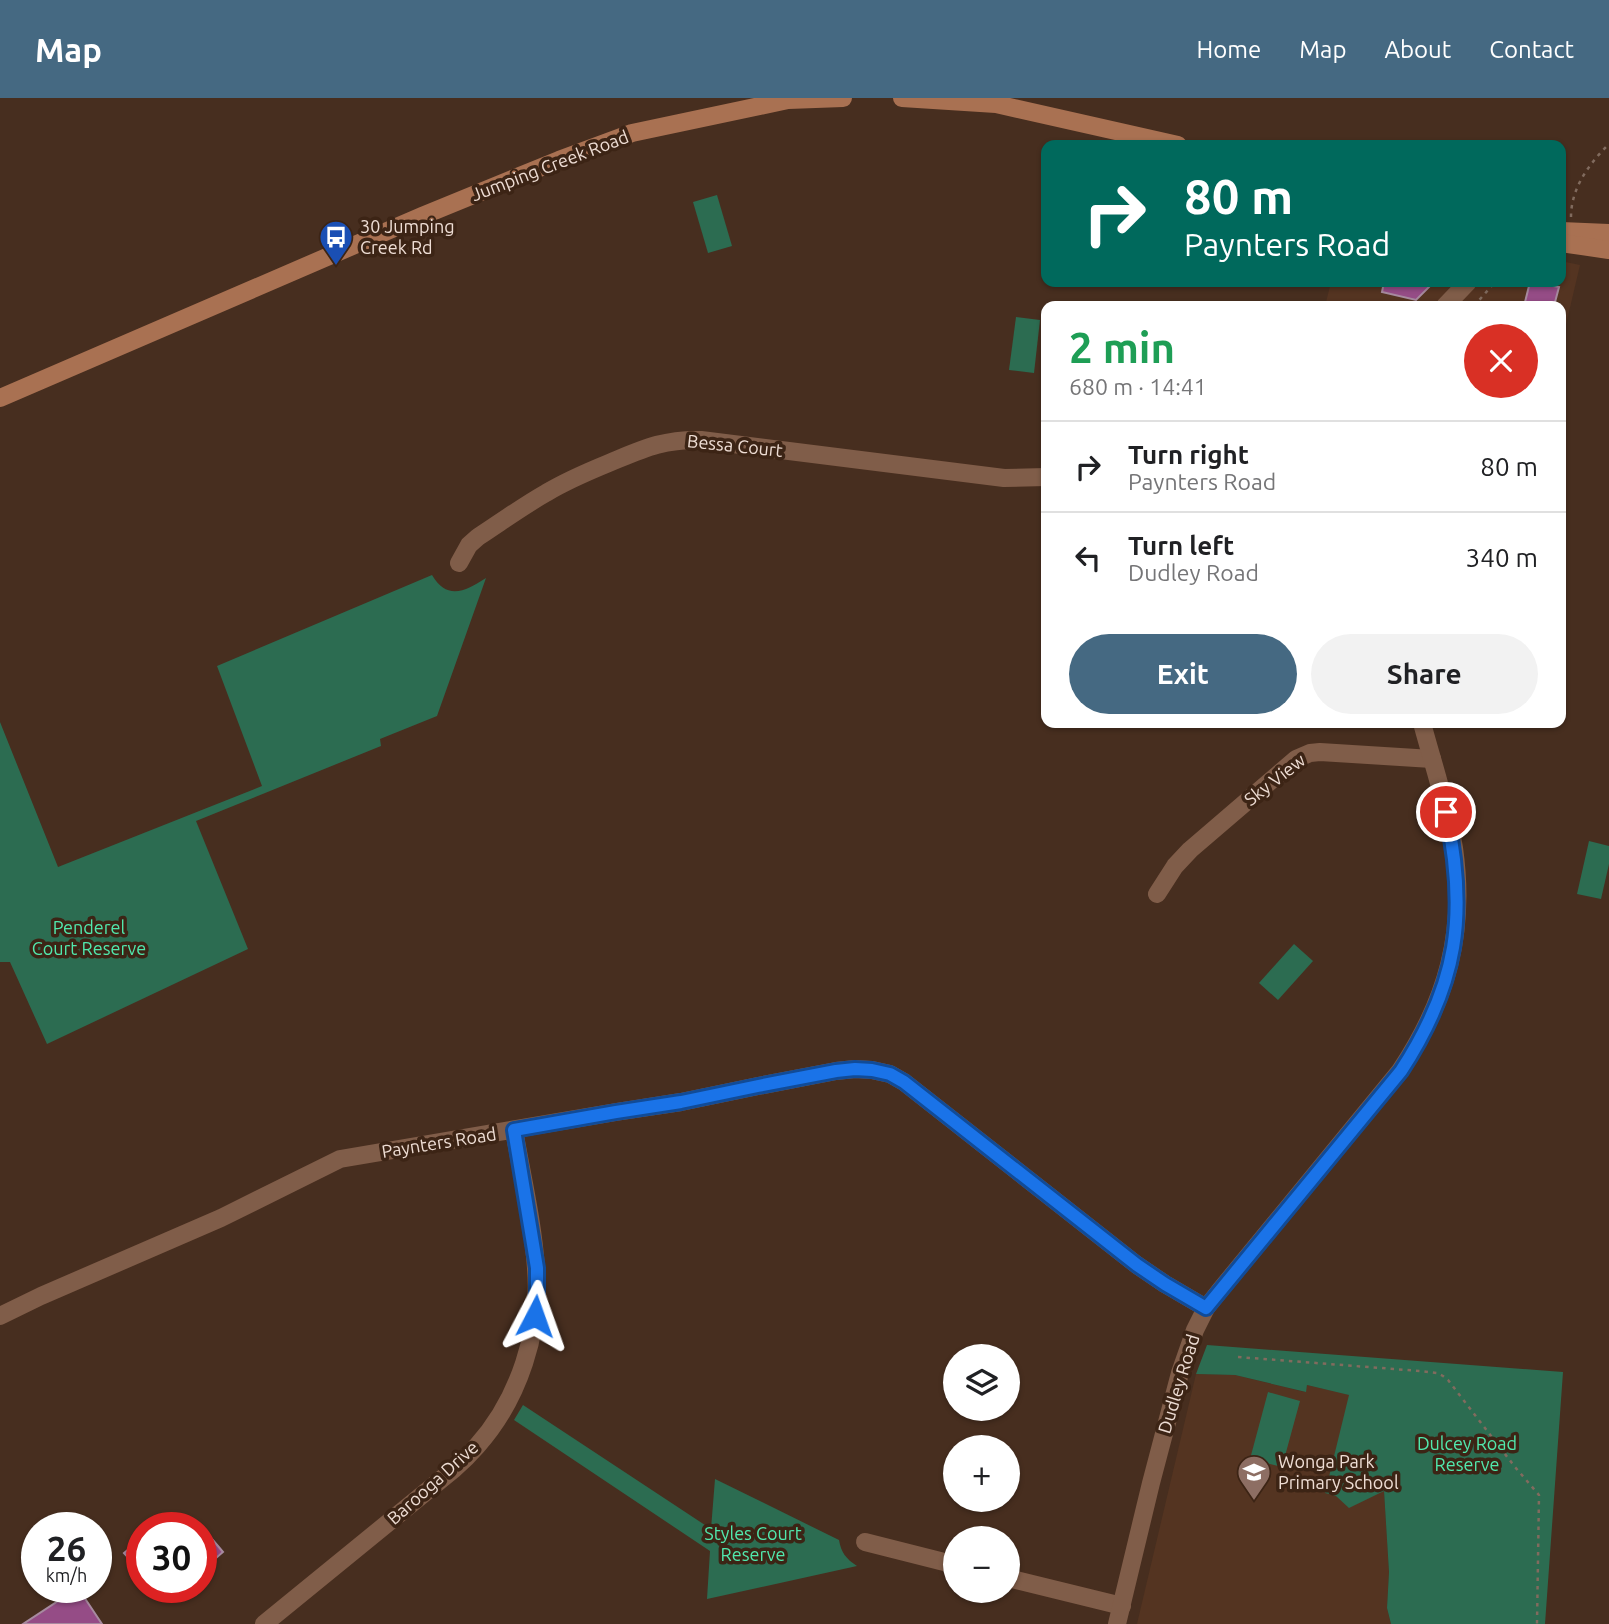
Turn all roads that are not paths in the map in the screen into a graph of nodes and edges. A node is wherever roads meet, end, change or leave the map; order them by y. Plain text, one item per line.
1 (843, 98) edge
2 (902, 98) edge
3 (1156, 140) edge
4 (1609, 233) edge
5 (1566, 235) edge
6 (1566, 236) edge
7 (1609, 250) edge
8 (1463, 287) edge
9 (1450, 301) edge
10 (0, 398) edge
11 (1041, 477) edge
12 (459, 563) dead end
13 (1423, 728) edge
14 (1432, 759) junction
15 (1157, 894) dead end
16 (514, 1130) junction
17 (1206, 1308) junction
18 (0, 1316) edge
19 (864, 1542) dead end
20 (943, 1562) edge
21 (1020, 1581) edge
22 (1122, 1606) junction
23 (264, 1624) edge
24 (1117, 1624) edge

1 - 10 main road, Jumping Creek Road
2 - 3 main road
4 - 5 main road
6 - 7 main road
8 - 9 street
11 - 12 street, Bessa Court
13 - 14 street, Dudley Road
14 - 15 street, Sky View
14 - 17 street, Dudley Road
16 - 17 street, Paynters Road
16 - 18 street, Paynters Road
16 - 23 street, Barooga Drive
17 - 22 street, Dudley Road
19 - 20 street
21 - 22 street
22 - 24 street, Dudley Road

